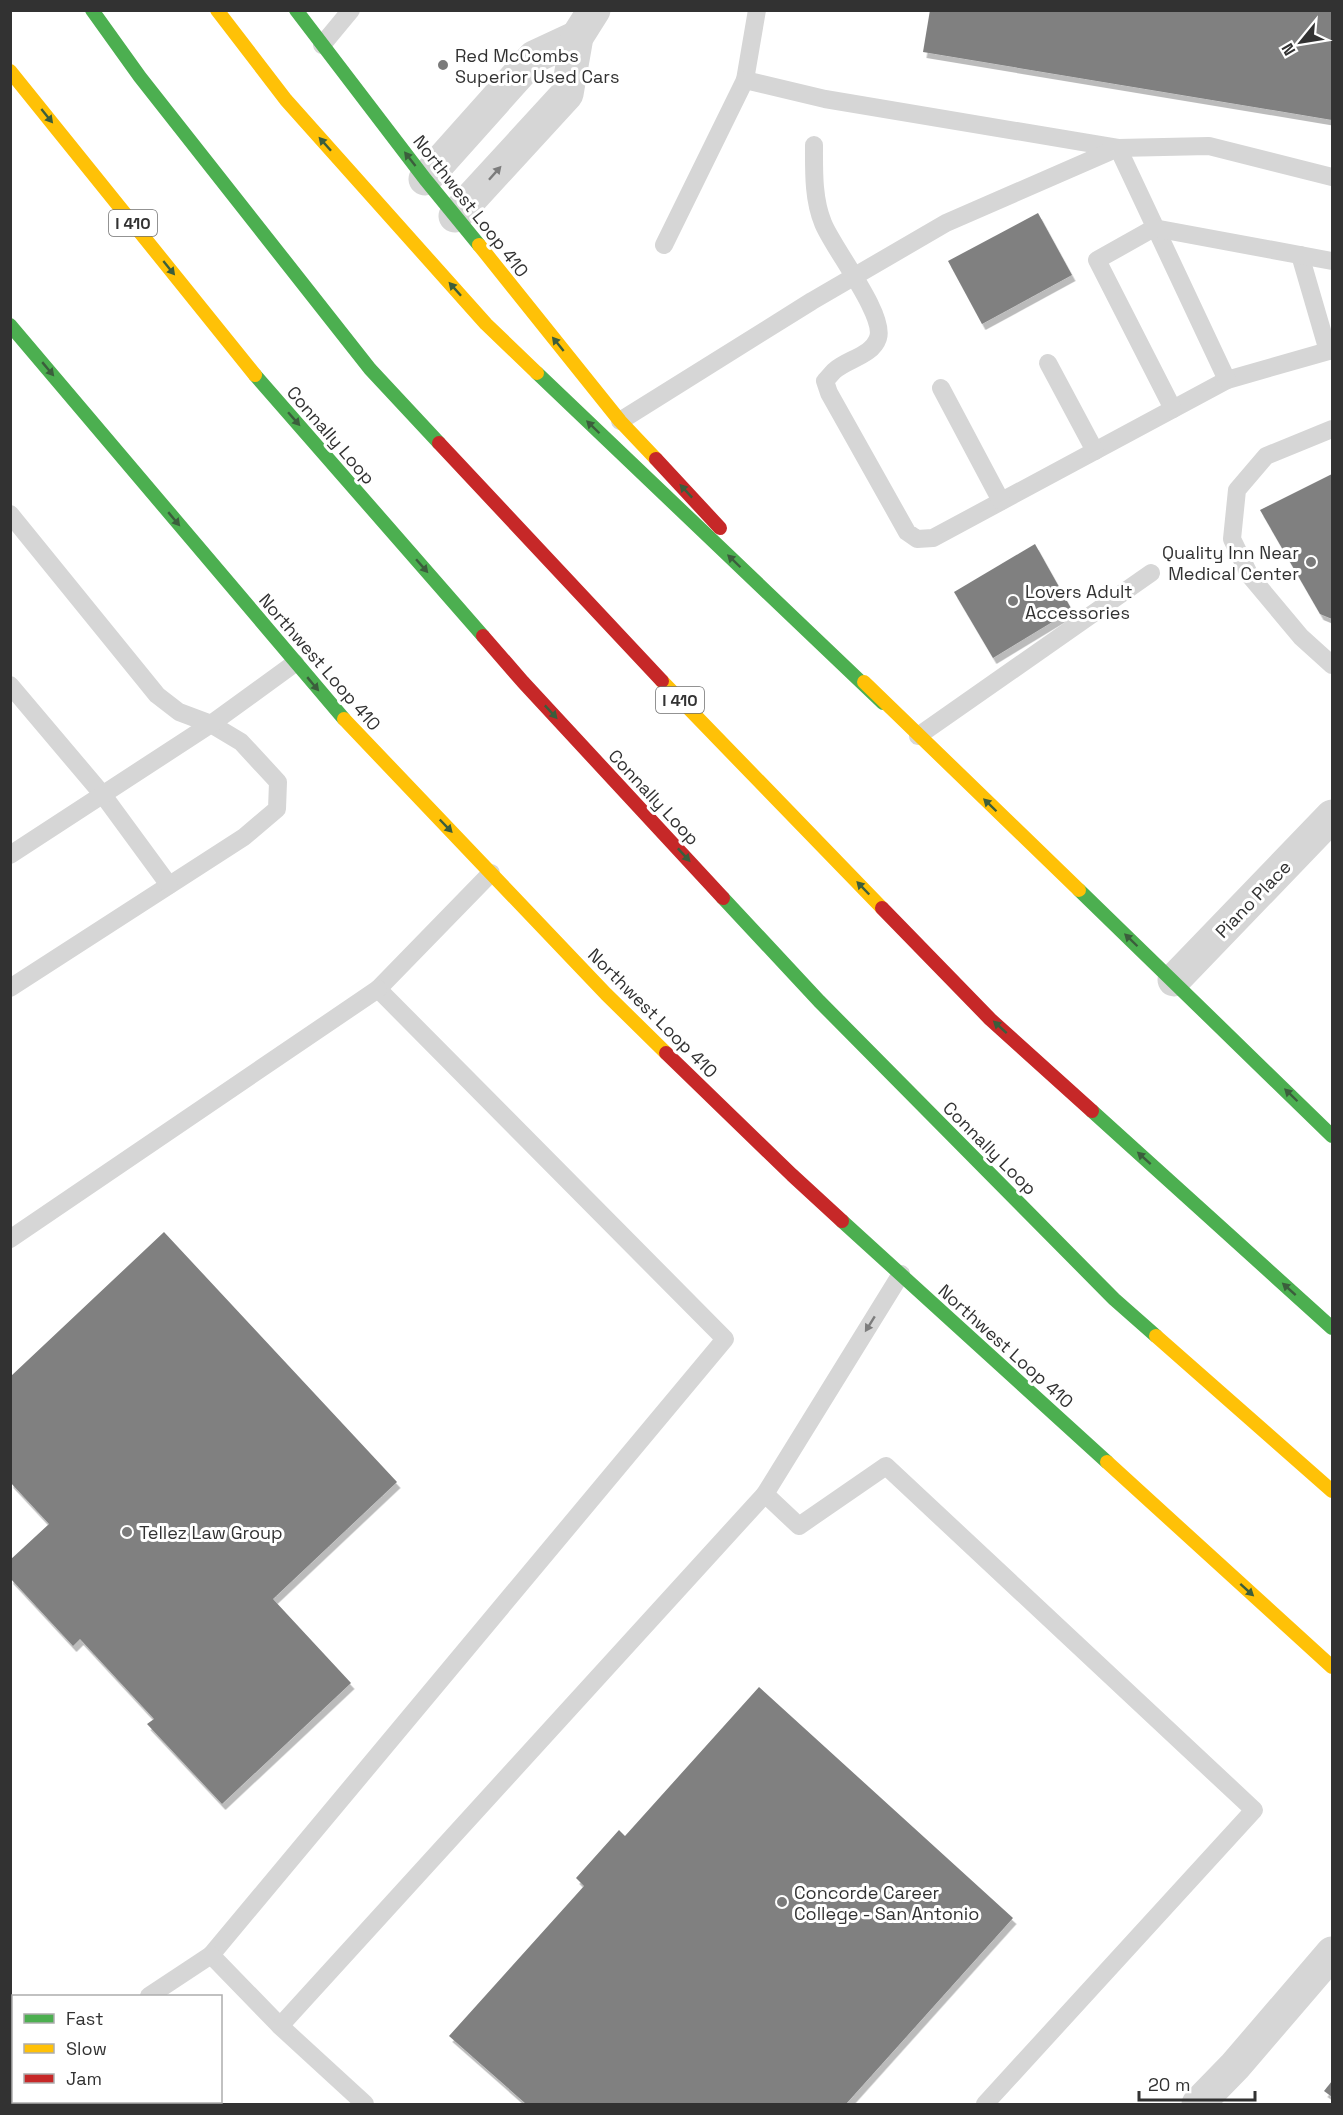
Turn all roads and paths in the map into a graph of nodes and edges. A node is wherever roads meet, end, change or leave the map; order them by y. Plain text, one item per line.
1 (92, 10) edge
2 (217, 10) edge
3 (296, 10) edge
4 (351, 10) edge
5 (758, 10) edge
6 (586, 23) edge
7 (322, 45) junction
8 (10, 70) edge
9 (745, 80) junction
10 (814, 145) dead end
11 (1118, 148) junction
12 (1332, 177) edge
13 (426, 179) junction
14 (455, 216) junction
15 (1154, 228) junction
16 (663, 245) dead end
17 (1300, 255) junction
18 (1332, 261) edge
19 (855, 276) junction
20 (10, 325) edge
21 (1330, 351) edge
22 (1047, 363) dead end
23 (1227, 380) junction
24 (941, 388) dead end
25 (1173, 409) junction
26 (620, 421) junction
27 (1332, 429) edge
28 (1095, 451) junction
29 (1001, 501) junction
30 (10, 514) edge
31 (1151, 573) dead end
32 (295, 663) junction
33 (1332, 665) edge
34 (10, 685) edge
35 (883, 703) junction
36 (211, 724) junction
37 (918, 736) junction
38 (103, 795) junction
39 (1332, 816) edge
40 (10, 855) edge
41 (491, 873) junction
42 (169, 885) junction
43 (1174, 980) junction
44 (10, 988) edge
45 (378, 989) junction
46 (1332, 1136) edge
47 (10, 1239) edge
48 (901, 1274) junction
49 (1332, 1328) edge
50 (1332, 1491) edge
51 (765, 1494) junction
52 (1332, 1667) edge
53 (1332, 1953) edge
54 (211, 1955) junction
55 (151, 1995) edge
56 (280, 2026) junction
57 (365, 2104) edge
58 (985, 2104) edge
59 (1198, 2104) edge

49 -> 1 main road, I 410
35 -> 2 main road
3 - 7 main road, Northwest Loop 410
4 - 7 lane
5 - 9 lane
6 - 13 street
14 -> 6 street
13 -> 7 main road, Northwest Loop 410
8 -> 50 main road, Connally Loop / I 410
9 - 11 lane
9 - 16 lane
10 - 19 lane
11 - 12 lane
11 - 15 lane
11 - 19 lane
13 - 14 main road, Northwest Loop 410
26 -> 14 main road, Northwest Loop 410
15 - 17 lane
15 - 23 lane
15 - 25 lane
17 - 18 lane
17 - 21 lane
19 - 26 lane
19 - 29 lane
20 -> 32 main road, Northwest Loop 410
21 - 23 lane
22 - 28 lane
23 - 25 lane
24 - 29 lane
25 - 28 lane
35 -> 26 main road, Northwest Loop 410
27 - 33 lane
28 - 29 lane
30 - 36 lane
31 - 37 lane
32 - 36 lane
32 -> 41 main road, Northwest Loop 410
34 - 38 lane
35 - 37 main road, Northwest Loop 410
36 - 38 lane
36 - 42 lane
43 -> 37 main road, Northwest Loop 410
38 - 40 lane
38 - 42 lane
39 - 43 street, Piano Place
41 - 45 lane
41 - 48 main road, Northwest Loop 410
42 - 44 lane
46 -> 43 main road, Northwest Loop 410
45 - 47 lane
45 - 54 lane
48 -> 51 lane
48 -> 52 main road, Northwest Loop 410
51 - 56 lane
51 - 58 lane
53 - 59 street
54 - 55 lane
54 - 56 lane
56 - 57 lane

